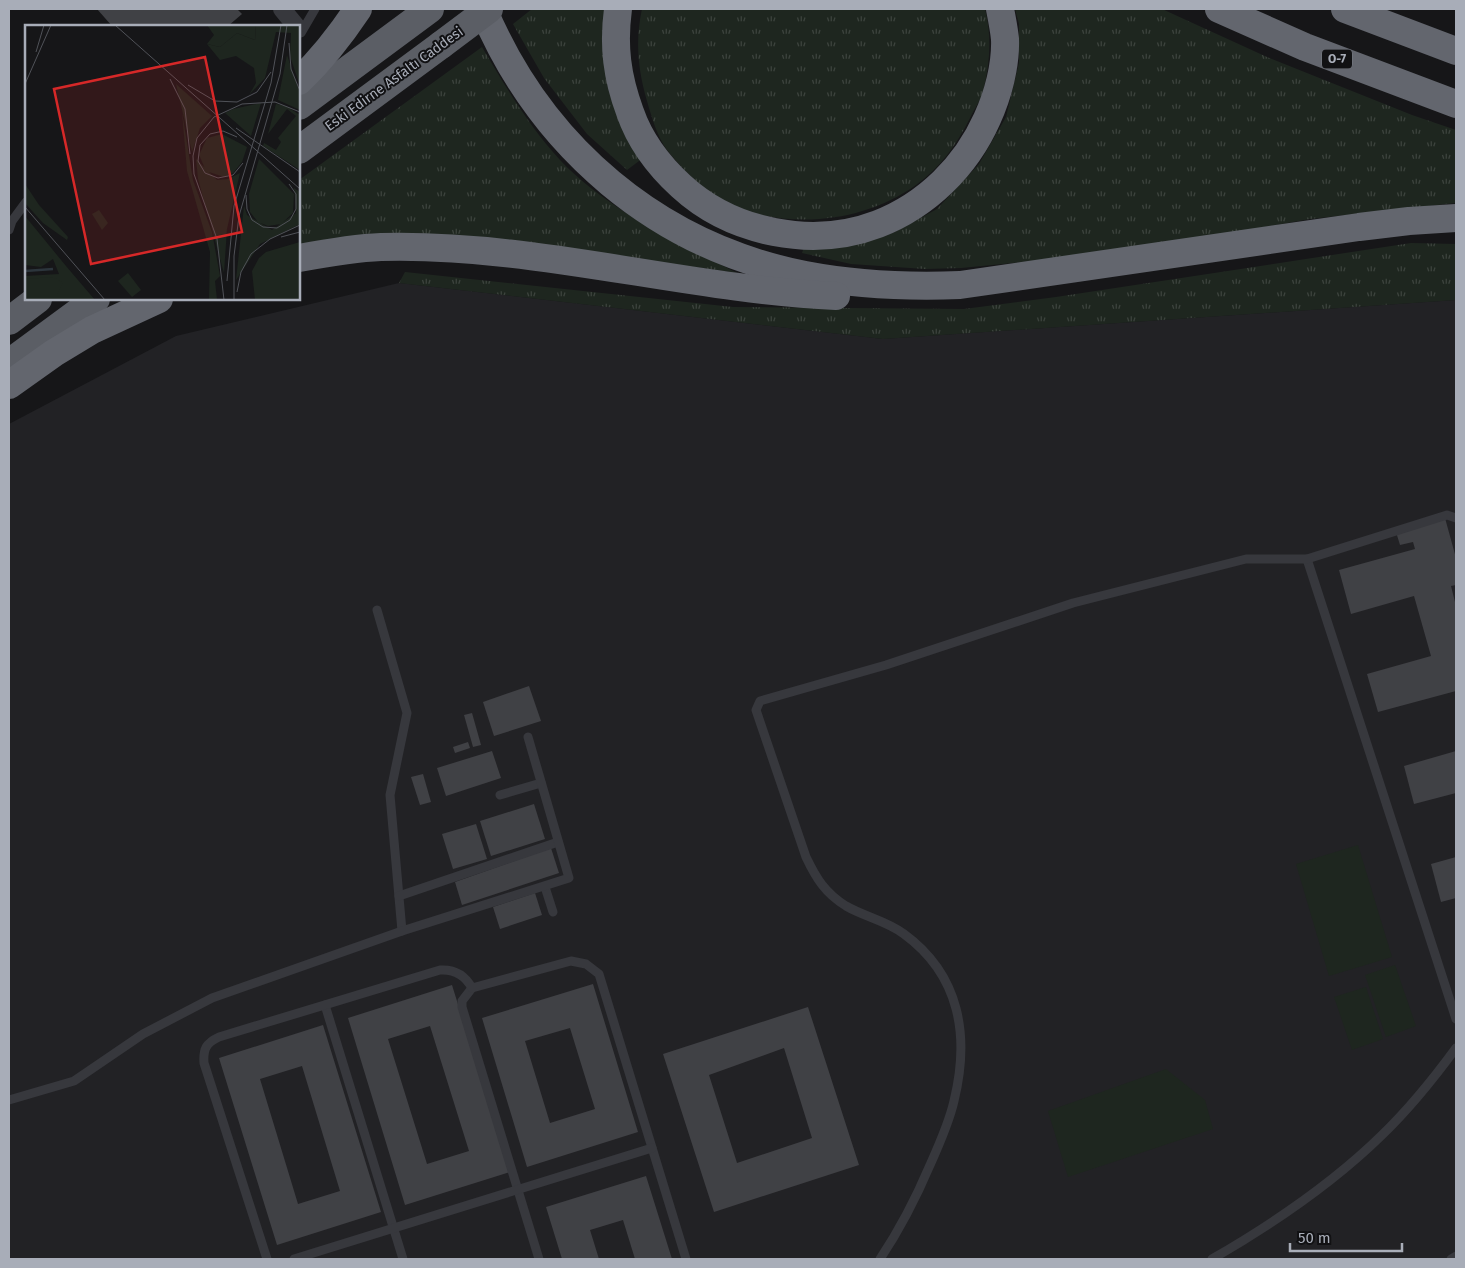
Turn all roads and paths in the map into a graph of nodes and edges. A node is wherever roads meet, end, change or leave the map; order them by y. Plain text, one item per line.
1 (282, 9) edge
2 (315, 9) edge
3 (358, 9) edge
4 (430, 9) edge
5 (483, 9) edge
6 (489, 9) edge
7 (618, 9) edge
8 (1000, 9) edge
9 (1219, 9) edge
10 (1345, 9) edge
11 (294, 25) edge
12 (300, 31) edge
13 (1456, 52) edge
14 (300, 80) edge
15 (1456, 104) edge
16 (300, 105) edge
17 (300, 149) edge
18 (25, 203) edge
19 (1456, 218) edge
20 (1359, 227) junction
21 (9, 230) edge
22 (300, 258) edge
23 (37, 300) edge
24 (95, 300) edge
25 (156, 300) edge
26 (9, 320) edge
27 (9, 363) edge
28 (9, 385) edge
29 (1456, 518) edge
30 (1307, 559) junction
31 (377, 610) dead end
32 (528, 737) dead end
33 (541, 783) junction
34 (500, 795) dead end
35 (558, 842) junction
36 (545, 887) junction
37 (398, 896) junction
38 (554, 912) dead end
39 (402, 931) junction
40 (472, 988) junction
41 (325, 1005) junction
42 (1456, 1019) edge
43 (1456, 1048) edge
44 (9, 1100) edge
45 (652, 1148) junction
46 (518, 1190) junction
47 (393, 1228) junction
48 (1456, 1256) edge
49 (267, 1259) edge
50 (294, 1259) edge
51 (403, 1259) edge
52 (540, 1259) edge
53 (686, 1259) edge
54 (880, 1259) edge
55 (1212, 1259) edge
56 (1451, 1259) edge

1 - 11 street
2 - 12 lane
3 - 14 highway
4 - 16 highway
5 - 20 highway
6 - 17 highway, Eski Edirne Asfaltı Caddesi, bridge
7 - 8 highway
9 - 15 highway, O-7
10 - 13 highway
18 - 21 lane
19 - 20 highway
20 - 22 highway
23 - 26 highway
24 - 27 highway
25 - 28 highway
29 - 30 lane
30 - 42 lane
30 - 54 lane
31 - 37 lane
32 - 33 lane
33 - 34 lane
33 - 35 lane
35 - 36 lane
35 - 37 lane
36 - 38 lane
36 - 39 lane
37 - 39 lane
39 - 44 lane
40 - 41 lane
40 - 45 lane
40 - 46 lane
41 - 47 lane
41 - 49 lane
43 - 55 lane
45 - 46 lane
45 - 53 lane
46 - 47 lane
46 - 52 lane
47 - 50 lane
47 - 51 lane
48 - 56 lane

